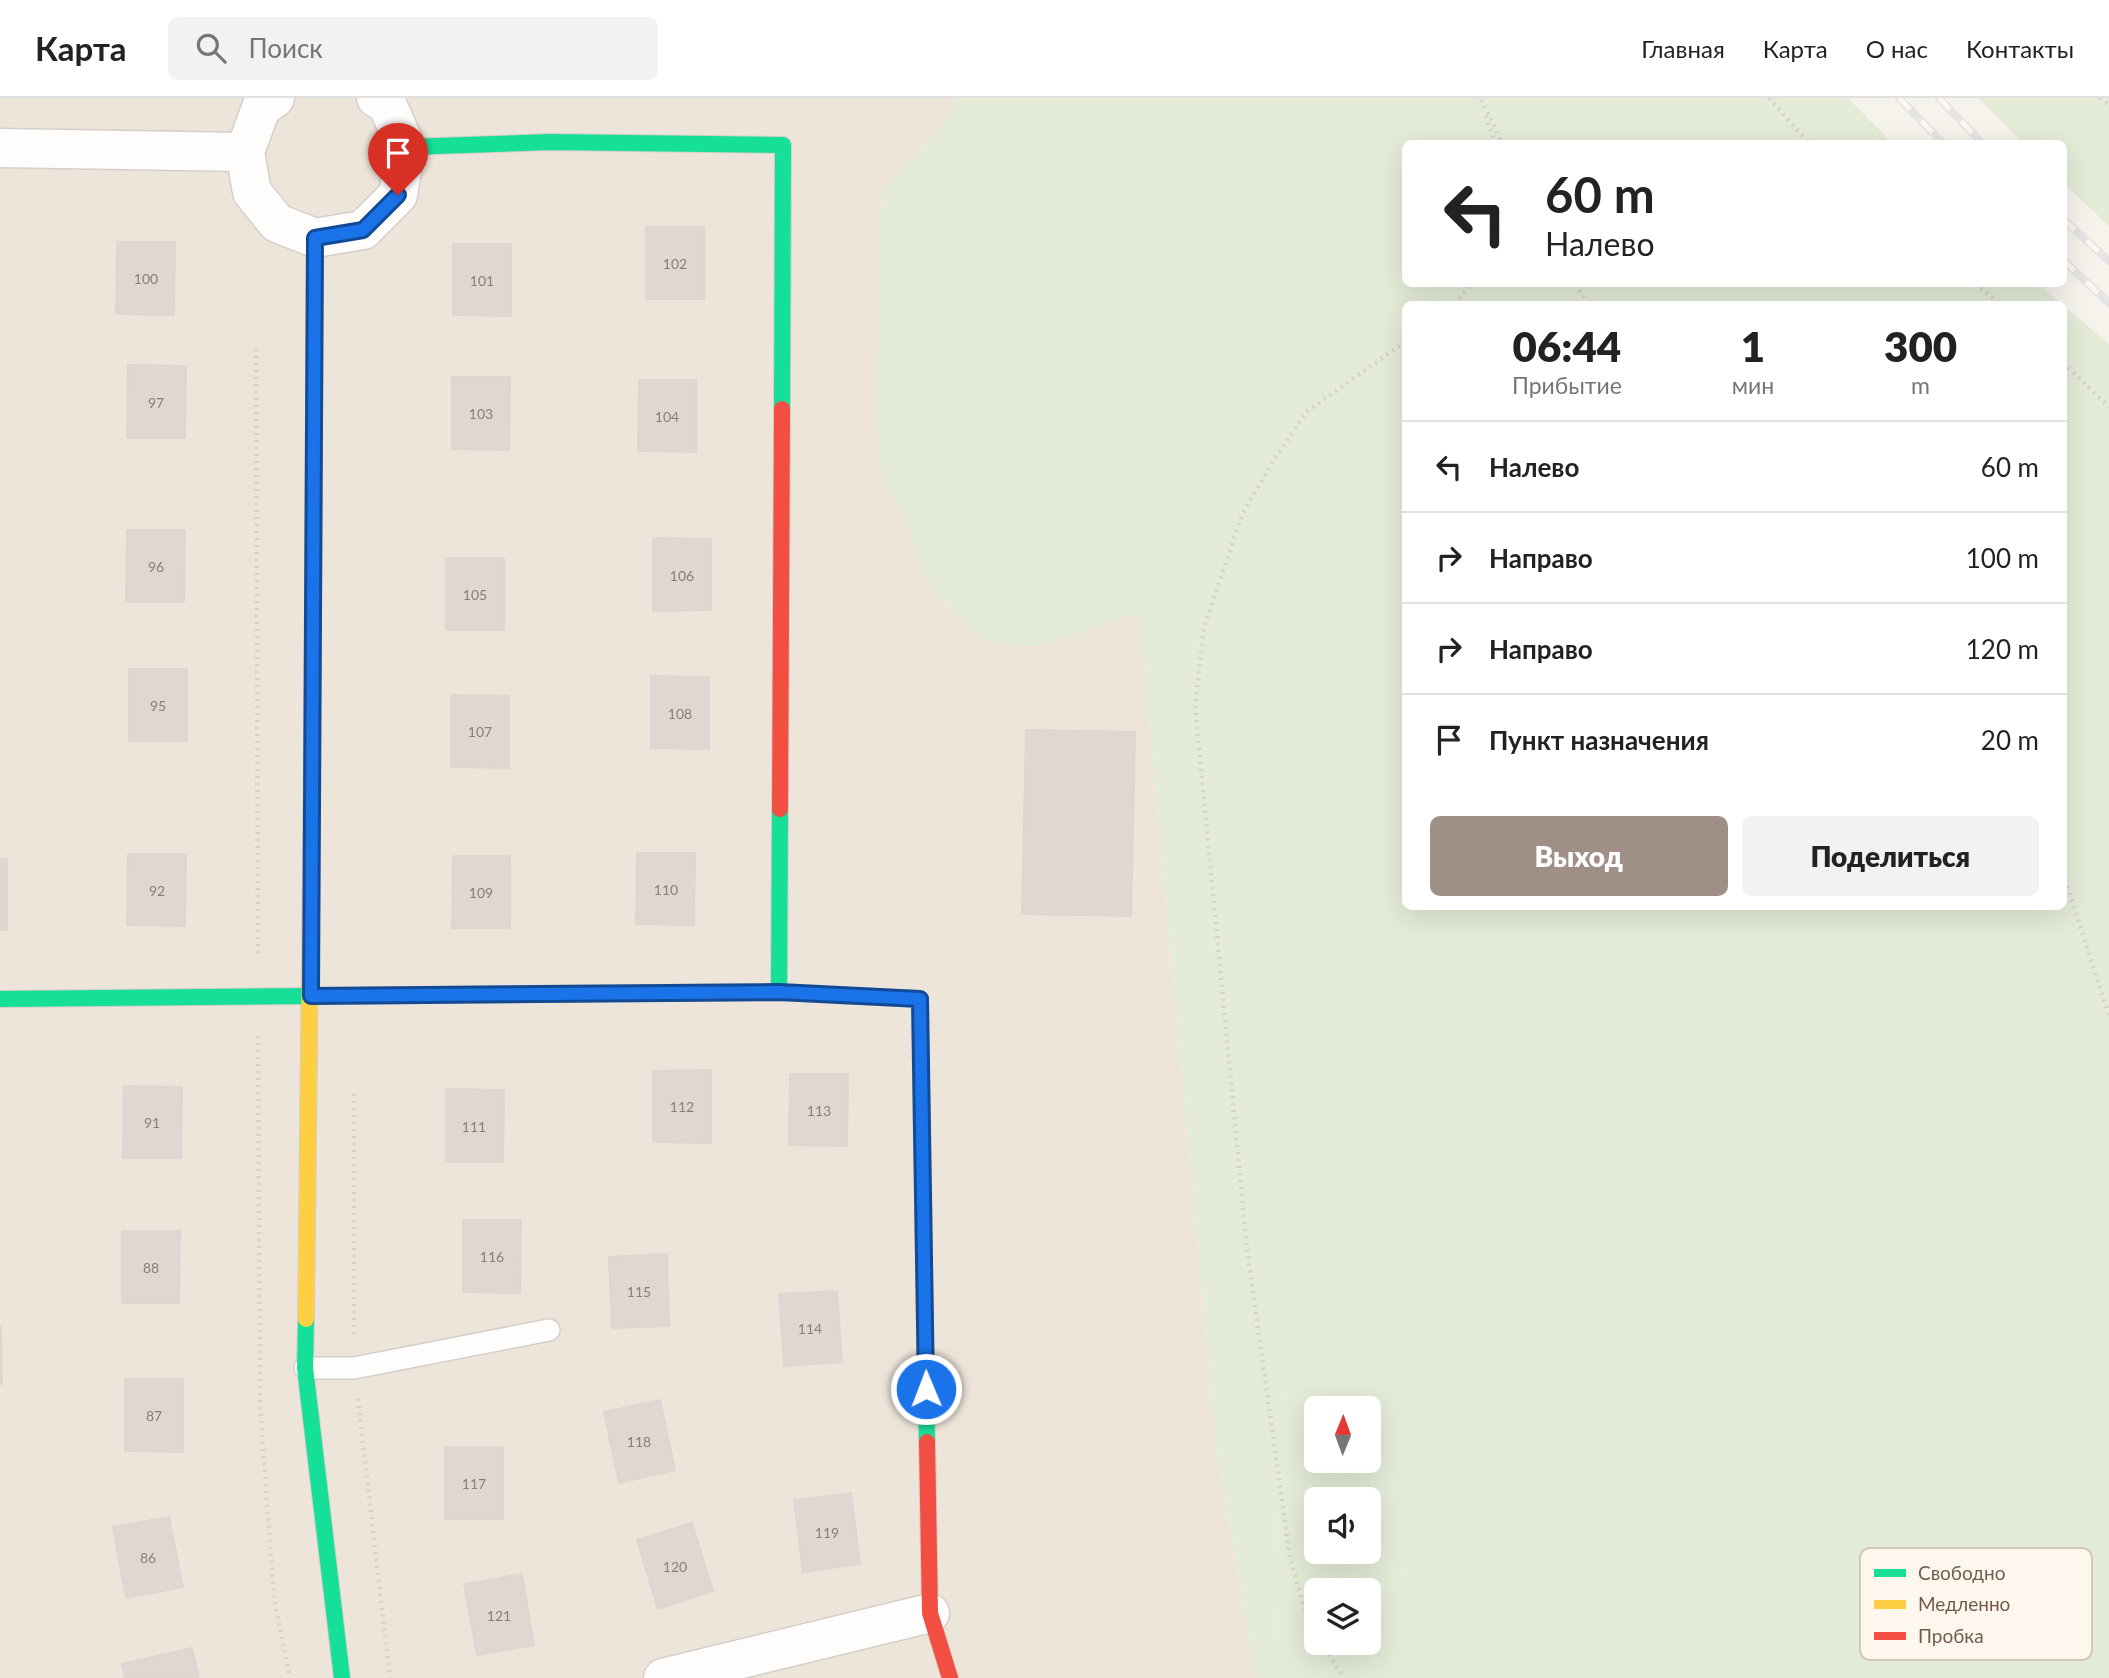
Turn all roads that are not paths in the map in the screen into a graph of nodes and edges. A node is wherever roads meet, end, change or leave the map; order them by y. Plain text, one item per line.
1 (275, 98) edge
2 (376, 98) edge
3 (406, 147) junction
4 (0, 148) edge
5 (244, 152) junction
6 (315, 238) junction
7 (779, 992) junction
8 (311, 996) junction
9 (0, 999) edge
10 (549, 1330) dead end
11 (305, 1368) junction
12 (930, 1613) junction
13 (342, 1678) edge
14 (663, 1678) edge
15 (950, 1678) edge

1 - 5 street
2 - 3 street
3 - 6 street
3 - 7 street
4 - 5 street
5 - 6 street
6 - 8 street
7 - 8 street
7 - 12 street
8 - 9 street
8 - 11 street
10 - 11 lane
11 - 13 street
12 - 14 street
12 - 15 street

